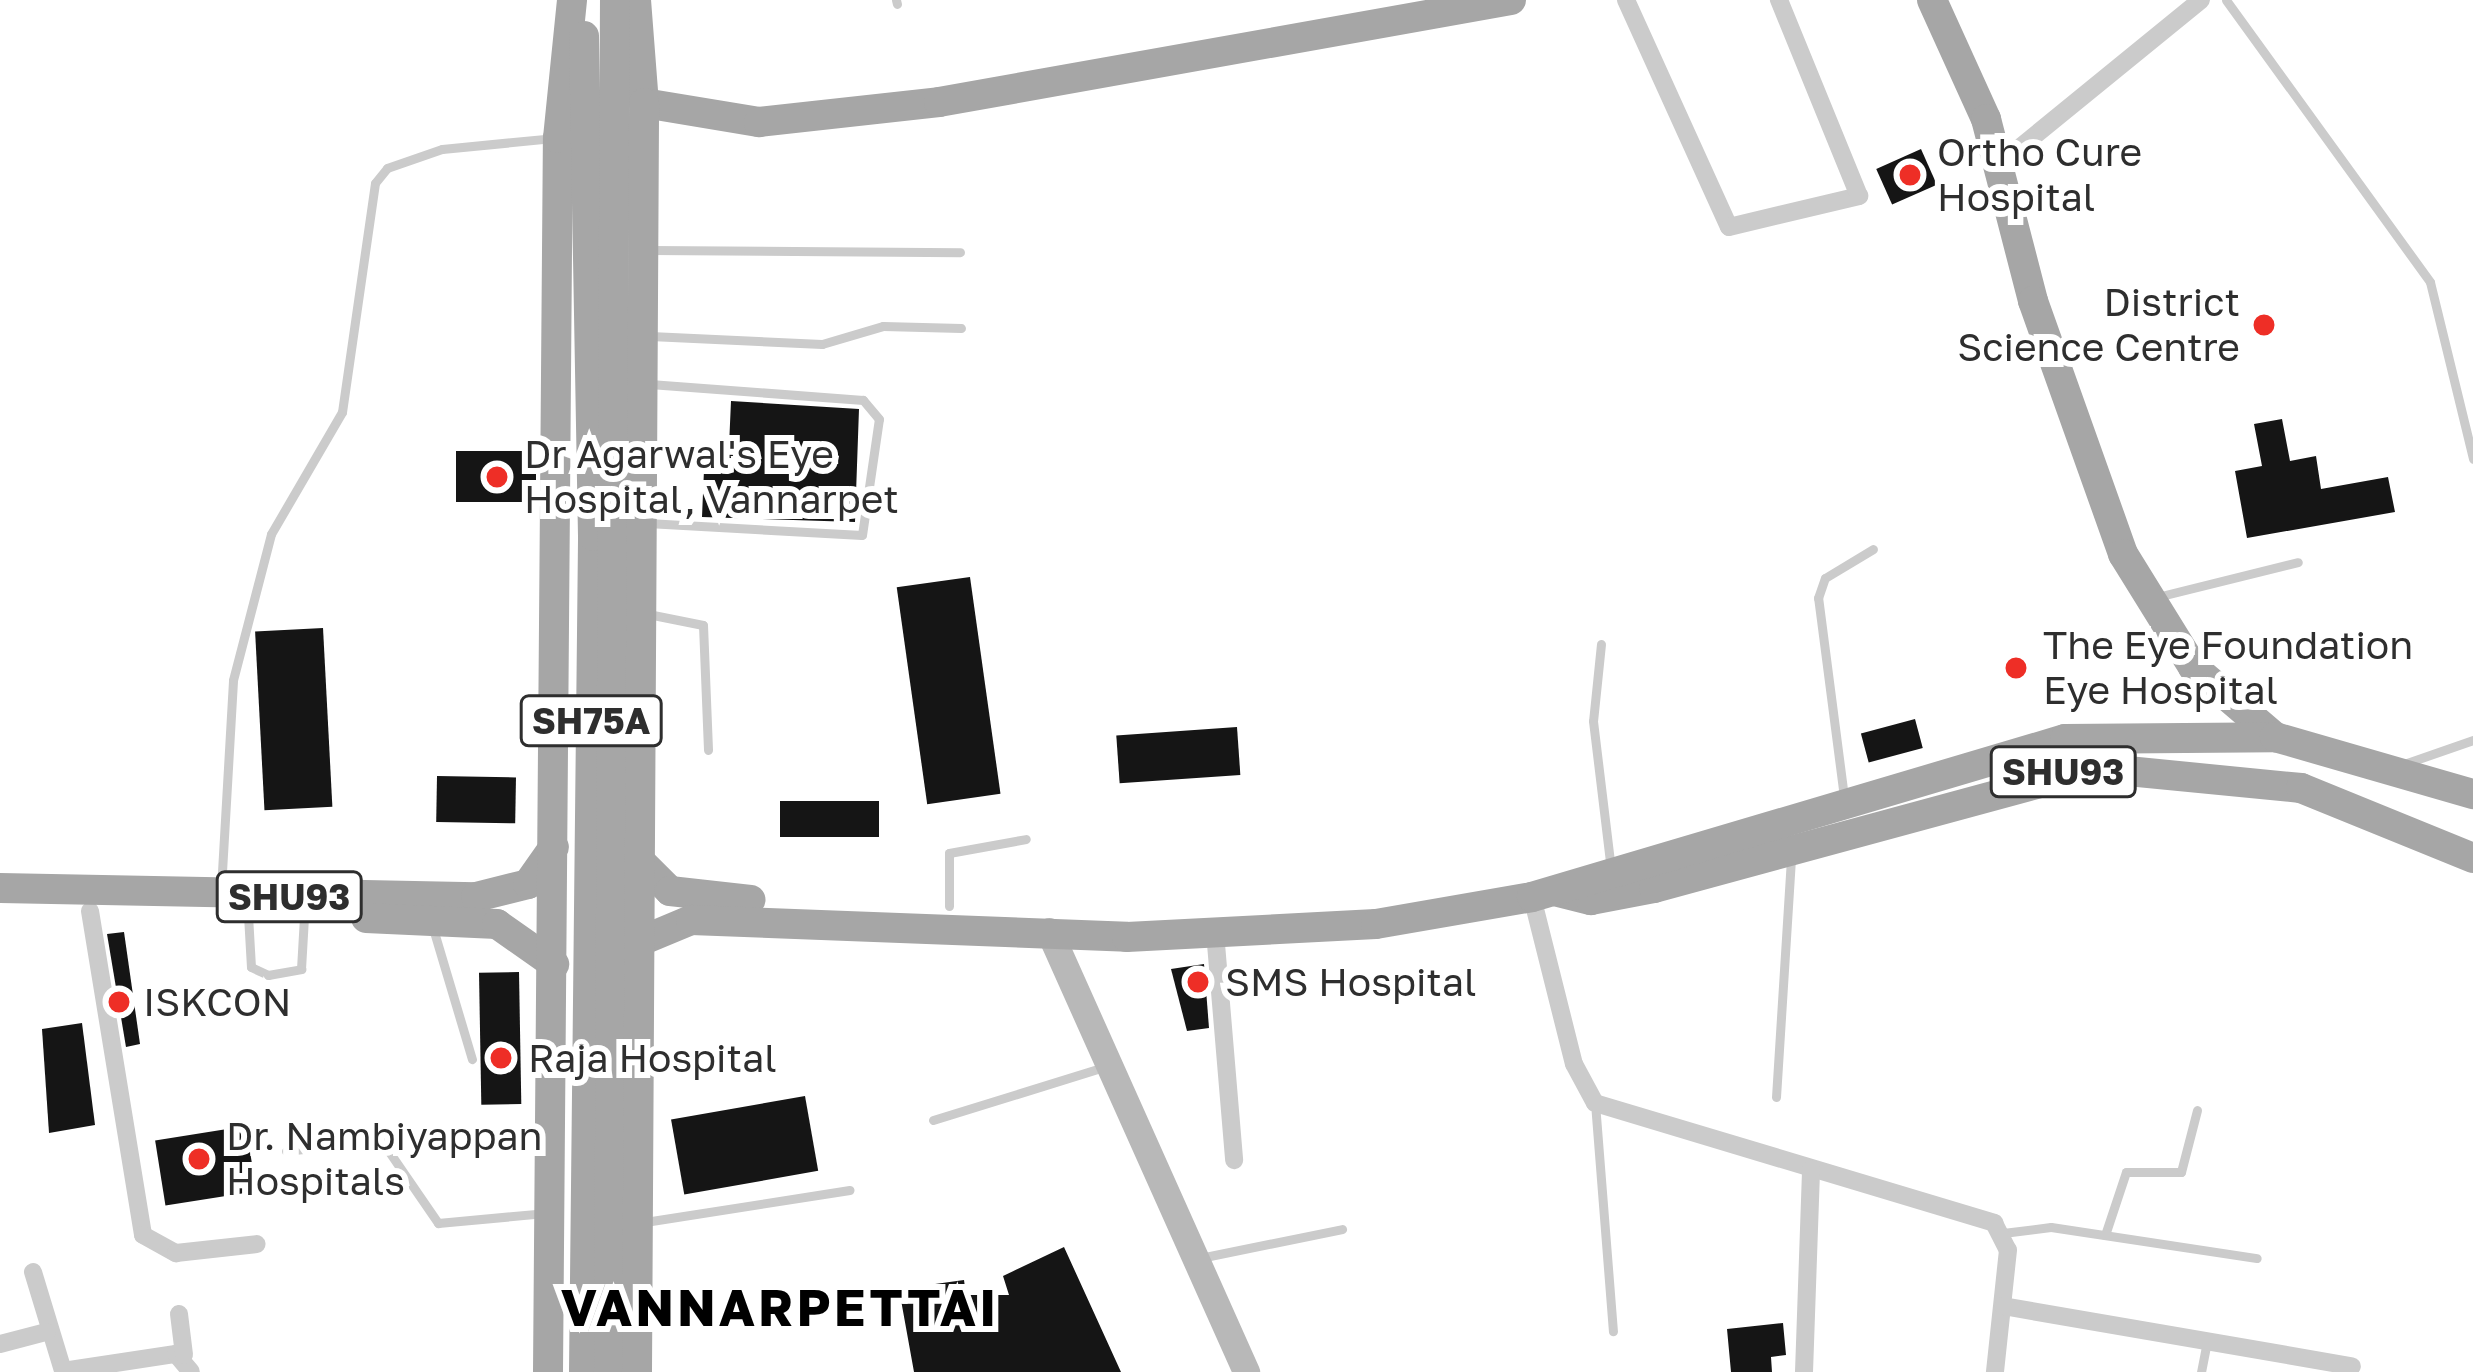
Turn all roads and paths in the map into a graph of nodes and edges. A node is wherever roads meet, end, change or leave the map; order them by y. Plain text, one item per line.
1 (572, 0) edge
2 (584, 0) edge
3 (615, 0) edge
4 (636, 0) edge
5 (1511, 0) edge
6 (1626, 0) edge
7 (1779, 0) edge
8 (1932, 0) edge
9 (2201, 0) edge
10 (2226, 0) edge
11 (644, 103) junction
12 (558, 138) junction
13 (2001, 163) junction
14 (650, 250) junction
15 (960, 252) dead end
16 (961, 328) dead end
17 (650, 336) junction
18 (650, 384) junction
19 (2473, 459) edge
20 (647, 523) junction
21 (1873, 549) dead end
22 (2298, 562) dead end
23 (2146, 600) junction
24 (643, 614) junction
25 (1601, 644) dead end
26 (2275, 737) junction
27 (2473, 740) edge
28 (707, 750) dead end
29 (638, 762) junction
30 (2400, 765) junction
31 (556, 768) junction
32 (2473, 794) edge
33 (1847, 808) junction
34 (1026, 839) dead end
35 (554, 846) junction
36 (1792, 848) junction
37 (635, 856) junction
38 (2473, 857) edge
39 (1611, 870) junction
40 (0, 888) edge
41 (1543, 894) junction
42 (220, 895) junction
43 (949, 905) junction
44 (0, 909) edge
45 (90, 911) junction
46 (248, 915) junction
47 (304, 917) junction
48 (430, 920) junction
49 (1154, 930) junction
50 (1049, 931) junction
51 (1215, 932) junction
52 (636, 943) junction
53 (554, 964) junction
54 (472, 1059) dead end
55 (1109, 1065) junction
56 (553, 1078) junction
57 (639, 1080) junction
58 (1776, 1097) dead end
59 (1595, 1103) junction
60 (2197, 1110) dead end
61 (933, 1120) dead end
62 (286, 1151) dead end
63 (1234, 1160) dead end
64 (1811, 1169) junction
65 (850, 1190) dead end
66 (550, 1212) junction
67 (639, 1223) junction
68 (1342, 1229) dead end
69 (2003, 1233) junction
70 (2105, 1234) junction
71 (257, 1244) dead end
72 (2257, 1258) dead end
73 (1194, 1259) junction
74 (33, 1272) dead end
75 (2003, 1306) junction
76 (179, 1314) dead end
77 (1613, 1330) dead end
78 (46, 1332) junction
79 (2206, 1341) junction
80 (0, 1344) edge
81 (188, 1364) edge
82 (2352, 1366) dead end
83 (548, 1372) edge
84 (584, 1372) edge
85 (609, 1372) edge
86 (637, 1372) edge
87 (1246, 1372) edge
88 (1804, 1372) edge
89 (1995, 1372) edge
90 (2201, 1372) edge

1 - 12 main road
2 - 84 main road, SH75A
3 - 85 main road, SH75A
4 - 11 main road
5 - 11 main road
6 - 7 street
8 - 13 main road
9 - 13 street
10 - 19 lane
11 - 14 main road
12 - 31 main road
12 - 42 lane
13 - 23 main road
14 - 15 lane
14 - 17 main road
16 - 17 lane
17 - 18 main road
18 - 20 main road
18 - 20 lane
20 - 24 main road
21 - 33 lane
22 - 23 lane
23 - 26 main road
24 - 28 lane
24 - 29 main road
25 - 39 lane
26 - 30 main road, SHU93
26 - 33 main road, SHU93
27 - 30 lane
29 - 31 main road
29 - 37 main road
30 - 32 main road, SHU93
31 - 35 main road
33 - 39 main road, SHU93
34 - 43 lane
35 - 42 main road, SHU93
35 - 53 main road
36 - 38 main road, SHU93
36 - 41 main road, SHU93
36 - 58 lane
37 - 43 main road, SHU93
37 - 52 main road
39 - 41 main road, SHU93
40 - 42 main road, SHU93
41 - 51 main road, SHU93
41 - 59 street
43 - 49 main road, SHU93
44 - 45 main road, SHU93
45 - 46 main road, SHU93
45 - 71 street
46 - 47 main road, SHU93
46 - 47 lane
47 - 48 main road, SHU93
48 - 53 main road, SHU93
48 - 54 lane
49 - 50 main road, SHU93
49 - 51 main road, SHU93
50 - 52 main road, SHU93
50 - 55 street
51 - 63 street
52 - 57 main road
53 - 56 main road
55 - 61 lane
55 - 73 street
56 - 57 main road
56 - 66 main road
57 - 67 main road
59 - 64 street
59 - 77 lane
60 - 70 lane
62 - 66 lane
64 - 69 street
64 - 88 street
65 - 67 lane
66 - 83 main road
67 - 86 main road
68 - 73 lane
69 - 70 lane
69 - 75 street
70 - 72 lane
73 - 87 street
74 - 78 street
75 - 79 street
75 - 89 street
76 - 81 street
78 - 80 street
78 - 81 street
79 - 82 street
79 - 90 lane

